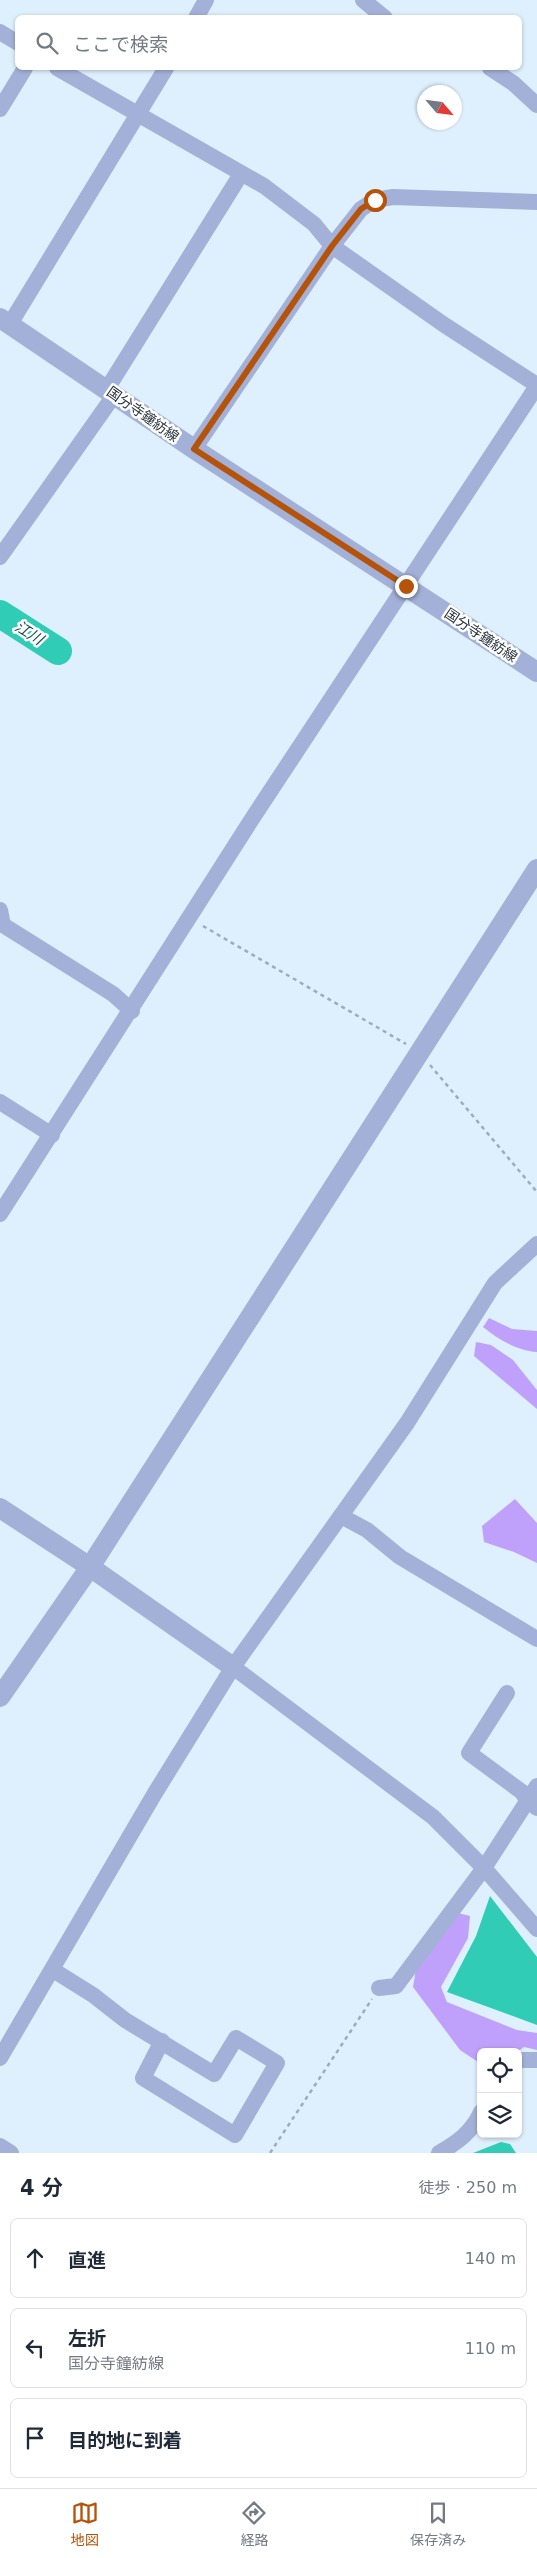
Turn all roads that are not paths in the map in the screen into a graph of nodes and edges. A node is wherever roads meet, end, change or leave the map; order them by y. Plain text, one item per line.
1 (206, 0) edge
2 (363, 0) edge
3 (198, 15) edge
4 (381, 15) edge
5 (0, 32) edge
6 (15, 41) edge
7 (24, 70) edge
8 (60, 70) edge
9 (165, 70) edge
10 (493, 70) edge
11 (537, 105) edge
12 (0, 109) edge
13 (137, 115) junction
14 (241, 174) junction
15 (537, 202) edge
16 (332, 246) junction
17 (5, 321) edge
18 (537, 385) edge
19 (111, 392) junction
20 (194, 449) junction
21 (0, 557) edge
22 (406, 586) junction
23 (537, 672) edge
24 (537, 869) edge
25 (0, 910) edge
26 (132, 1011) junction
27 (0, 1102) edge
28 (52, 1135) junction
29 (0, 1214) edge
30 (537, 1244) edge
31 (0, 1508) edge
32 (341, 1516) junction
33 (90, 1567) junction
34 (537, 1639) edge
35 (233, 1667) junction
36 (507, 1693) dead end
37 (0, 1697) edge
38 (537, 1786) edge
39 (532, 1804) edge
40 (484, 1868) junction
41 (537, 1929) edge
42 (53, 1970) junction
43 (379, 1988) road end
44 (162, 2041) junction
45 (0, 2058) edge
46 (522, 2060) edge
47 (537, 2060) edge
48 (477, 2120) edge
49 (0, 2146) edge
50 (11, 2153) edge
51 (439, 2153) edge

1 - 3 street
2 - 4 street
5 - 6 street
7 - 12 street
8 - 13 street
9 - 13 street
10 - 11 street
13 - 14 street
13 - 17 street
14 - 16 street
14 - 19 street
15 - 16 street
16 - 18 street
16 - 20 street
17 - 19 street, 国分寺鐘紡線
18 - 22 street
19 - 20 street, 国分寺鐘紡線
19 - 21 street
20 - 22 street, 国分寺鐘紡線
22 - 23 street, 国分寺鐘紡線
22 - 26 street
24 - 33 street
25 - 26 street
26 - 28 street
27 - 28 street
28 - 29 street
30 - 32 street
31 - 33 street
32 - 34 street
32 - 35 street
33 - 35 street
33 - 37 street
35 - 40 street
35 - 42 street
36 - 39 street
38 - 39 street
39 - 40 street
40 - 41 street
40 - 43 street
42 - 44 street
42 - 45 street
44 - 44 street
46 - 47 street
48 - 51 street
49 - 50 street

